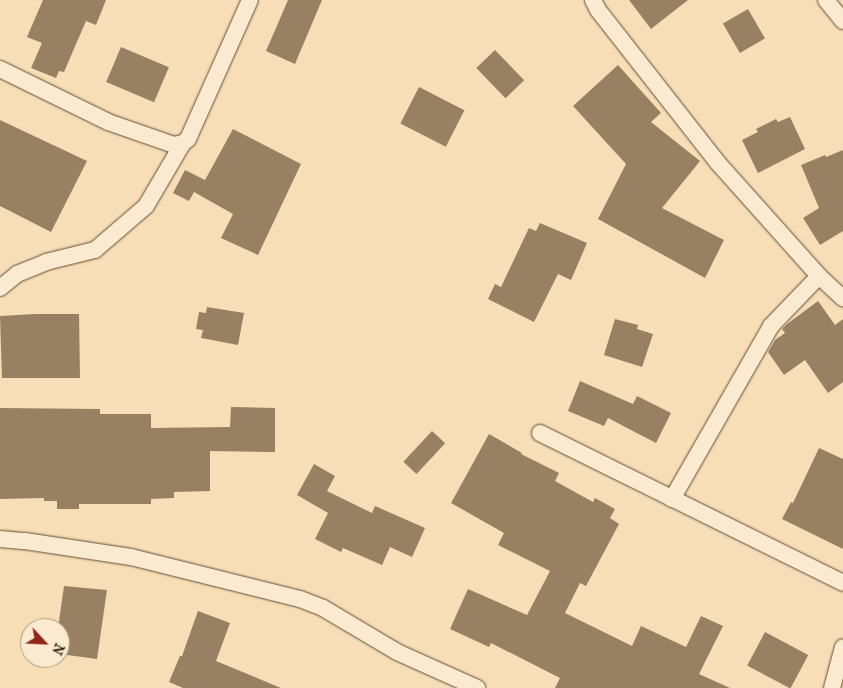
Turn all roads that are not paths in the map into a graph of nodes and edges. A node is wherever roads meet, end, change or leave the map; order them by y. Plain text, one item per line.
1 (250, 0) edge
2 (593, 0) edge
3 (826, 0) edge
4 (843, 21) edge
5 (0, 69) edge
6 (182, 143) junction
7 (819, 276) junction
8 (0, 288) edge
9 (843, 298) edge
10 (540, 433) dead end
11 (672, 499) junction
12 (0, 539) edge
13 (843, 583) edge
14 (843, 647) edge
15 (477, 688) edge
16 (832, 688) edge

1 - 6 street
2 - 7 street
3 - 4 street
5 - 6 street
6 - 8 street
7 - 9 street
7 - 11 street
10 - 11 street
11 - 13 street
12 - 15 street
14 - 16 street

